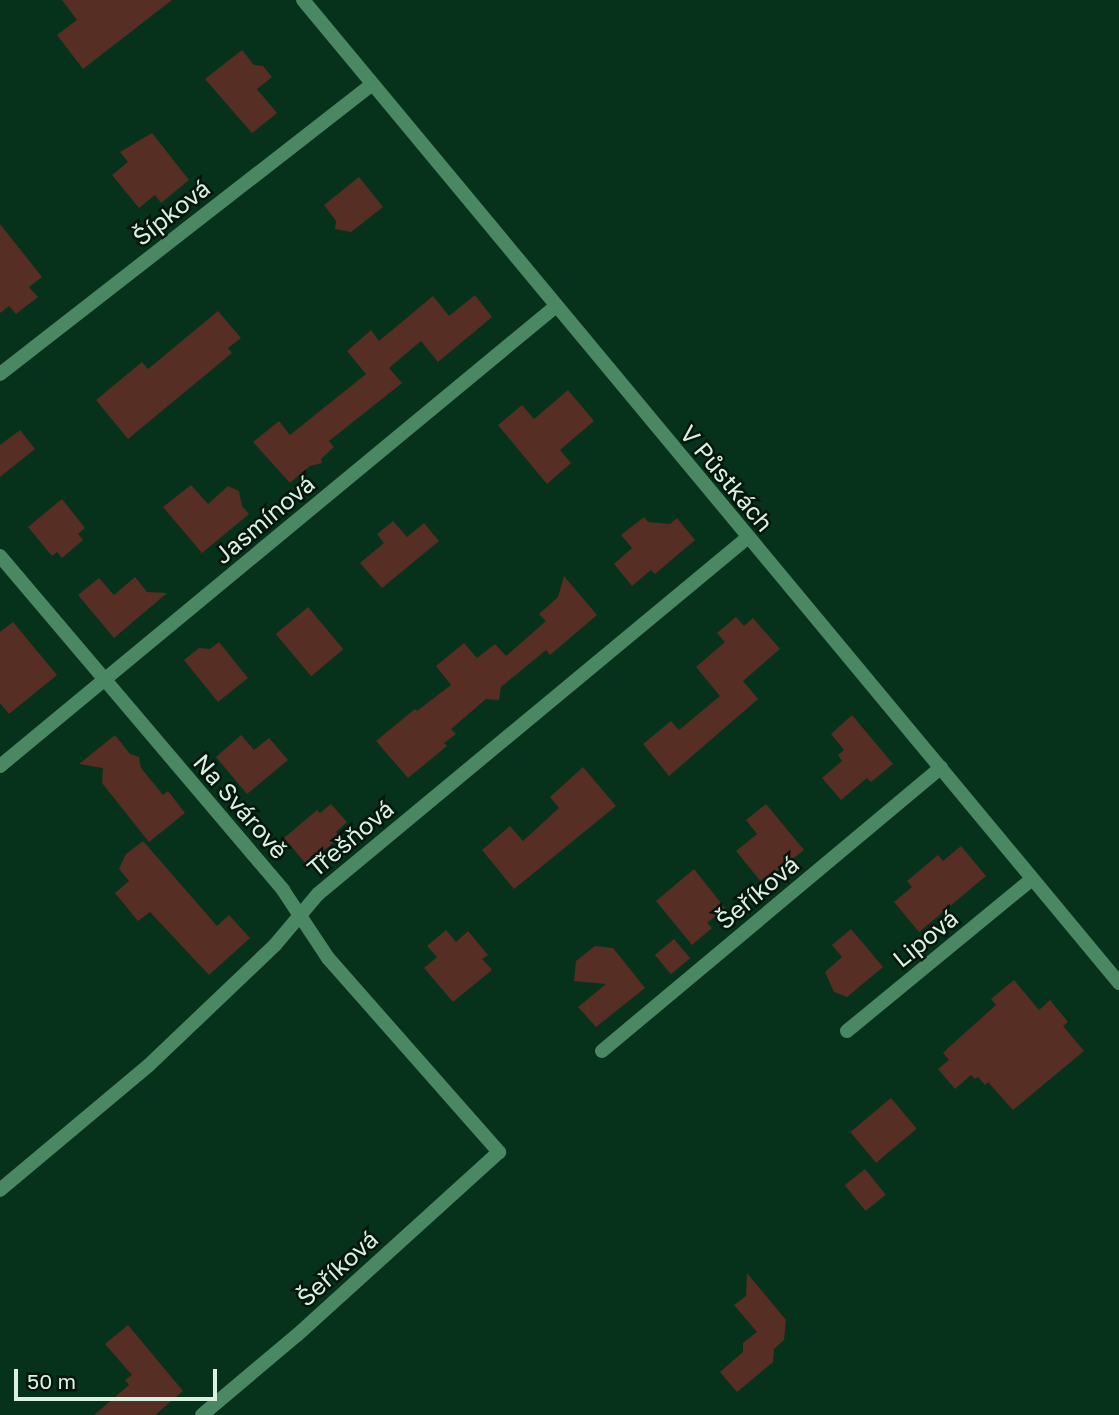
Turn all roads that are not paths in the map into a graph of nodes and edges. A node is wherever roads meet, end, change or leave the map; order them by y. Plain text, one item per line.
1 (303, 0) edge
2 (371, 85) junction
3 (556, 306) junction
4 (0, 374) edge
5 (747, 538) junction
6 (0, 556) edge
7 (104, 681) junction
8 (0, 766) edge
9 (941, 768) junction
10 (1032, 879) junction
11 (300, 918) junction
12 (1119, 983) edge
13 (847, 1031) dead end
14 (602, 1051) dead end
15 (499, 1152) joint
16 (0, 1190) edge
17 (202, 1415) edge

1 - 2 street, V Půstkách
2 - 3 street, V Půstkách
2 - 4 street, Šípková
3 - 5 street, V Půstkách
3 - 7 street, Jasmínová
5 - 9 street, V Půstkách
5 - 11 street, Třešňová
6 - 7 street, Na Svárově
7 - 8 street, Jasmínová
7 - 11 street, Na Svárově
9 - 10 street, V Půstkách
9 - 14 street, Šeříková
10 - 12 street, V Půstkách
10 - 13 street, Lipová
11 - 15 street, Na Svárově
11 - 16 street, Třešňová
15 - 17 street, Šeříková

